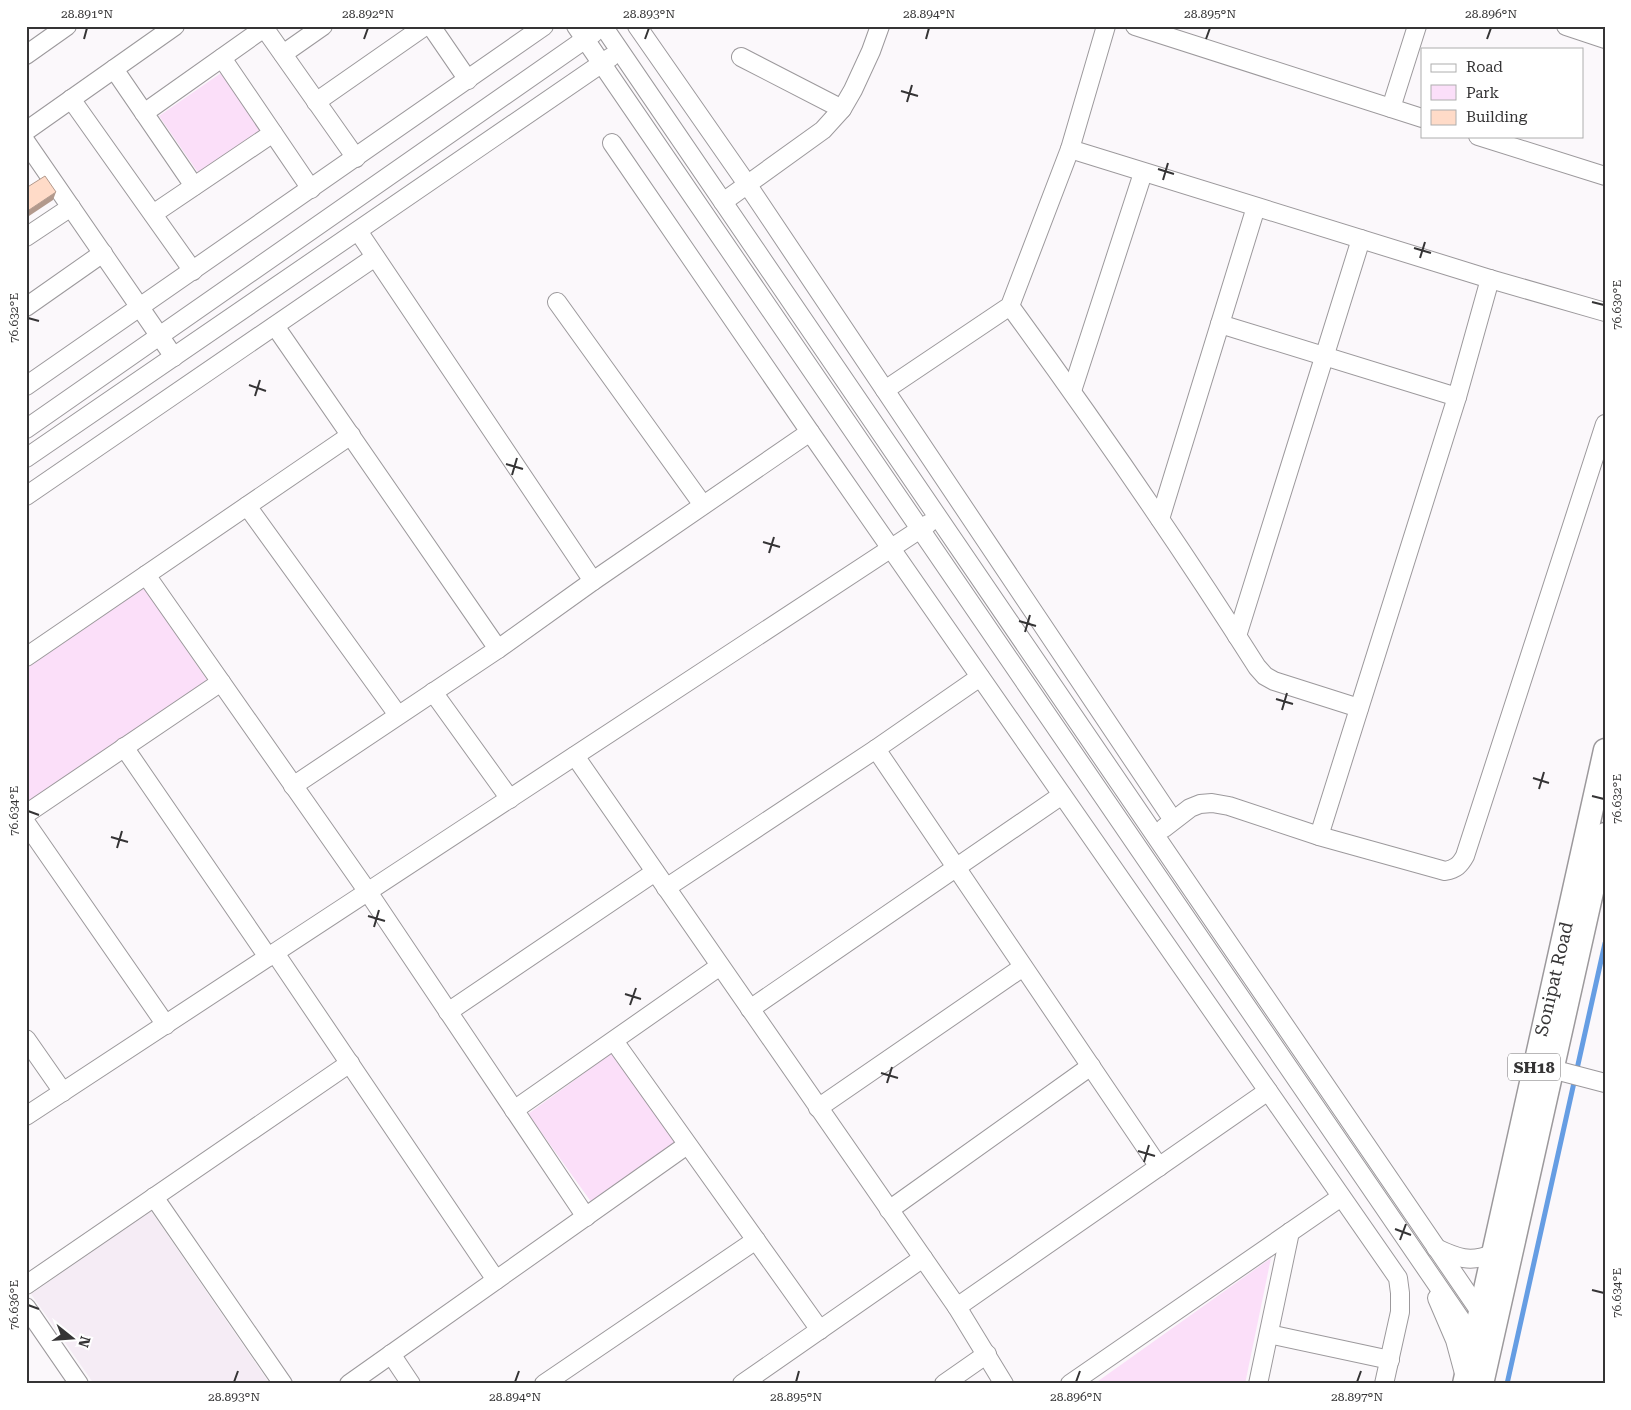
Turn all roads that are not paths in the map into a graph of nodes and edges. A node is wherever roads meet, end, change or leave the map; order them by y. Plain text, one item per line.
1 (175, 26) edge
2 (323, 26) edge
3 (425, 26) edge
4 (432, 26) edge
5 (637, 26) edge
6 (880, 26) edge
7 (1106, 26) edge
8 (1135, 26) edge
9 (1417, 26) edge
10 (1566, 26) edge
11 (264, 27) edge
12 (603, 27) edge
13 (538, 28) edge
14 (57, 29) edge
15 (581, 33) edge
16 (1605, 38) edge
17 (620, 51) junction
18 (282, 54) junction
19 (26, 55) edge
20 (741, 57) dead end
21 (222, 58) junction
22 (602, 63) junction
23 (114, 69) junction
24 (468, 80) junction
25 (72, 99) junction
26 (316, 102) junction
27 (1391, 108) junction
28 (842, 109) junction
29 (144, 113) junction
30 (1421, 118) edge
31 (26, 131) edge
32 (273, 133) junction
33 (1484, 138) edge
34 (26, 142) edge
35 (612, 143) dead end
36 (1070, 149) junction
37 (356, 158) junction
38 (1143, 173) junction
39 (1605, 176) edge
40 (747, 184) junction
41 (194, 186) junction
42 (311, 189) junction
43 (723, 202) junction
44 (1256, 206) junction
45 (71, 208) junction
46 (153, 214) junction
47 (358, 231) junction
48 (26, 237) edge
49 (1361, 239) junction
50 (102, 252) junction
51 (375, 257) junction
52 (193, 271) junction
53 (1490, 279) junction
54 (557, 302) dead end
55 (1010, 306) junction
56 (26, 307) edge
57 (141, 308) junction
58 (1605, 312) edge
59 (1220, 324) junction
60 (275, 326) junction
61 (160, 336) junction
62 (174, 357) junction
63 (1326, 357) junction
64 (26, 386) edge
65 (885, 390) junction
66 (1072, 391) junction
67 (1457, 397) junction
68 (1605, 424) edge
69 (26, 429) edge
70 (810, 432) junction
71 (351, 435) junction
72 (26, 458) edge
73 (26, 496) edge
74 (703, 505) junction
75 (247, 506) junction
76 (938, 518) junction
77 (1160, 519) junction
78 (920, 529) junction
79 (890, 548) junction
80 (146, 575) junction
81 (593, 581) junction
82 (1237, 636) junction
83 (498, 648) junction
84 (26, 657) edge
85 (980, 677) junction
86 (221, 682) junction
87 (432, 692) junction
88 (1359, 708) junction
89 (398, 715) junction
90 (124, 748) junction
91 (876, 749) junction
92 (1605, 750) edge
93 (575, 756) junction
94 (293, 786) junction
95 (1062, 795) junction
96 (510, 799) junction
97 (26, 814) edge
98 (1173, 820) junction
99 (26, 823) edge
100 (1605, 834) edge
101 (1154, 835) junction
102 (1319, 836) junction
103 (956, 868) junction
104 (655, 872) junction
105 (666, 888) junction
106 (368, 892) junction
107 (272, 955) junction
108 (720, 966) junction
109 (1023, 967) junction
110 (750, 1009) junction
111 (448, 1012) junction
112 (166, 1024) junction
113 (26, 1039) edge
114 (614, 1041) junction
115 (350, 1063) junction
116 (1091, 1066) junction
117 (1560, 1071) junction
118 (1605, 1083) edge
119 (1268, 1091) junction
120 (63, 1092) junction
121 (818, 1108) junction
122 (514, 1110) junction
123 (26, 1116) edge
124 (687, 1145) junction
125 (1159, 1167) junction
126 (1341, 1196) junction
127 (154, 1197) junction
128 (889, 1210) junction
129 (586, 1217) junction
130 (1290, 1232) junction
131 (756, 1240) junction
132 (1436, 1248) junction
133 (1492, 1254) junction
134 (923, 1258) junction
135 (1422, 1263) junction
136 (1398, 1278) junction
137 (496, 1280) junction
138 (26, 1284) edge
139 (26, 1307) edge
140 (957, 1307) junction
141 (1480, 1311) junction
142 (820, 1330) junction
143 (1269, 1334) junction
144 (1484, 1335) junction
145 (391, 1354) junction
146 (987, 1354) junction
147 (1390, 1360) junction
148 (1470, 1382) edge
149 (545, 1383) edge
150 (79, 1384) edge
151 (283, 1384) edge
152 (349, 1384) edge
153 (411, 1384) edge
154 (742, 1384) edge
155 (944, 1384) edge
156 (1004, 1384) edge
157 (1070, 1384) edge
158 (1258, 1384) edge
159 (1384, 1384) edge

1 - 23 street
2 - 18 street
3 - 26 street
4 - 24 street
5 - 40 street
6 - 28 street
7 - 36 street
8 - 27 street
9 - 27 street
10 - 16 street
11 - 18 street
11 - 21 street
12 - 15 street
12 - 17 street
13 - 24 street
14 - 19 street
15 - 22 street
15 - 61 street
17 - 22 street
17 - 43 street
18 - 26 street
20 - 28 street
21 - 29 street
21 - 32 street
22 - 47 street
22 - 78 street
23 - 25 street
23 - 29 street
24 - 37 street
25 - 31 street
25 - 46 street
26 - 37 street
27 - 30 street
28 - 40 street
29 - 41 street
32 - 41 street
32 - 42 street
33 - 39 street
34 - 45 street
35 - 70 street
36 - 38 street
36 - 55 street
37 - 42 street
38 - 44 street
38 - 66 street
40 - 43 street
40 - 65 street
41 - 46 street
42 - 52 street
43 - 76 street
44 - 49 street
44 - 59 street
45 - 48 street
45 - 50 street
46 - 52 street
47 - 51 street
47 - 62 street
49 - 53 street
49 - 63 street
50 - 56 street
50 - 57 street
51 - 60 street
51 - 81 street
52 - 57 street
53 - 58 street
53 - 67 street
54 - 74 street
55 - 65 street
55 - 66 street
57 - 61 street
57 - 64 street
59 - 63 street
59 - 77 street
60 - 71 street
60 - 73 street
61 - 62 street
61 - 69 street
62 - 72 street
63 - 67 street
63 - 82 street
65 - 98 street
66 - 77 street
67 - 88 street
68 - 102 street
70 - 74 street
70 - 79 street
71 - 75 street
71 - 83 street
74 - 81 street
75 - 80 street
75 - 89 street
76 - 78 street
76 - 101 street
77 - 82 street
78 - 79 street
78 - 135 street
79 - 85 street
79 - 93 street
80 - 84 street
80 - 86 street
81 - 83 street
82 - 88 street
83 - 87 street
85 - 91 street
85 - 95 street
86 - 90 street
86 - 94 street
87 - 89 street
87 - 96 street
88 - 102 street
89 - 94 street
90 - 97 street
90 - 107 street
91 - 103 street
91 - 105 street
92 - 117 main road, Sonipat Road / SH18
93 - 96 street
93 - 104 street
94 - 106 street
95 - 103 street
95 - 119 street
96 - 106 street
98 - 101 street
98 - 102 street
99 - 112 street
100 - 117 main road, Sonipat Road / SH18
101 - 132 street
103 - 109 street
103 - 110 street
104 - 105 street
104 - 111 street
105 - 108 street
106 - 107 street
106 - 111 street
107 - 112 street
107 - 115 street
108 - 110 street
108 - 114 street
109 - 116 street
109 - 121 street
110 - 121 street
111 - 122 street
112 - 120 street
113 - 120 street
114 - 122 street
114 - 124 street
115 - 127 street
115 - 137 street
116 - 125 street
116 - 128 street
117 - 118 street
117 - 133 main road, Sonipat Road / SH18
117 - 144 main road, Sonipat Road / SH18
119 - 125 street
119 - 126 street
120 - 123 street
121 - 128 street
122 - 129 street
124 - 129 street
124 - 131 street
125 - 140 street
126 - 130 street
126 - 136 street
127 - 138 street
127 - 151 street
128 - 134 street
129 - 137 street
130 - 143 street
130 - 157 street
131 - 142 street
131 - 149 street
132 - 133 street
132 - 141 street
133 - 141 main road, Sonipat Road / SH18
134 - 140 street
134 - 142 street
135 - 136 street
135 - 144 street
135 - 148 street
136 - 147 street
137 - 145 street
139 - 150 street
140 - 146 street
141 - 144 main road, Sonipat Road / SH18
142 - 154 street
143 - 147 street
143 - 158 street
144 - 148 main road, Sonipat Road / SH18
144 - 148 main road, Sonipat Road / SH18
145 - 152 street
145 - 153 street
146 - 155 street
146 - 156 street
147 - 159 street

